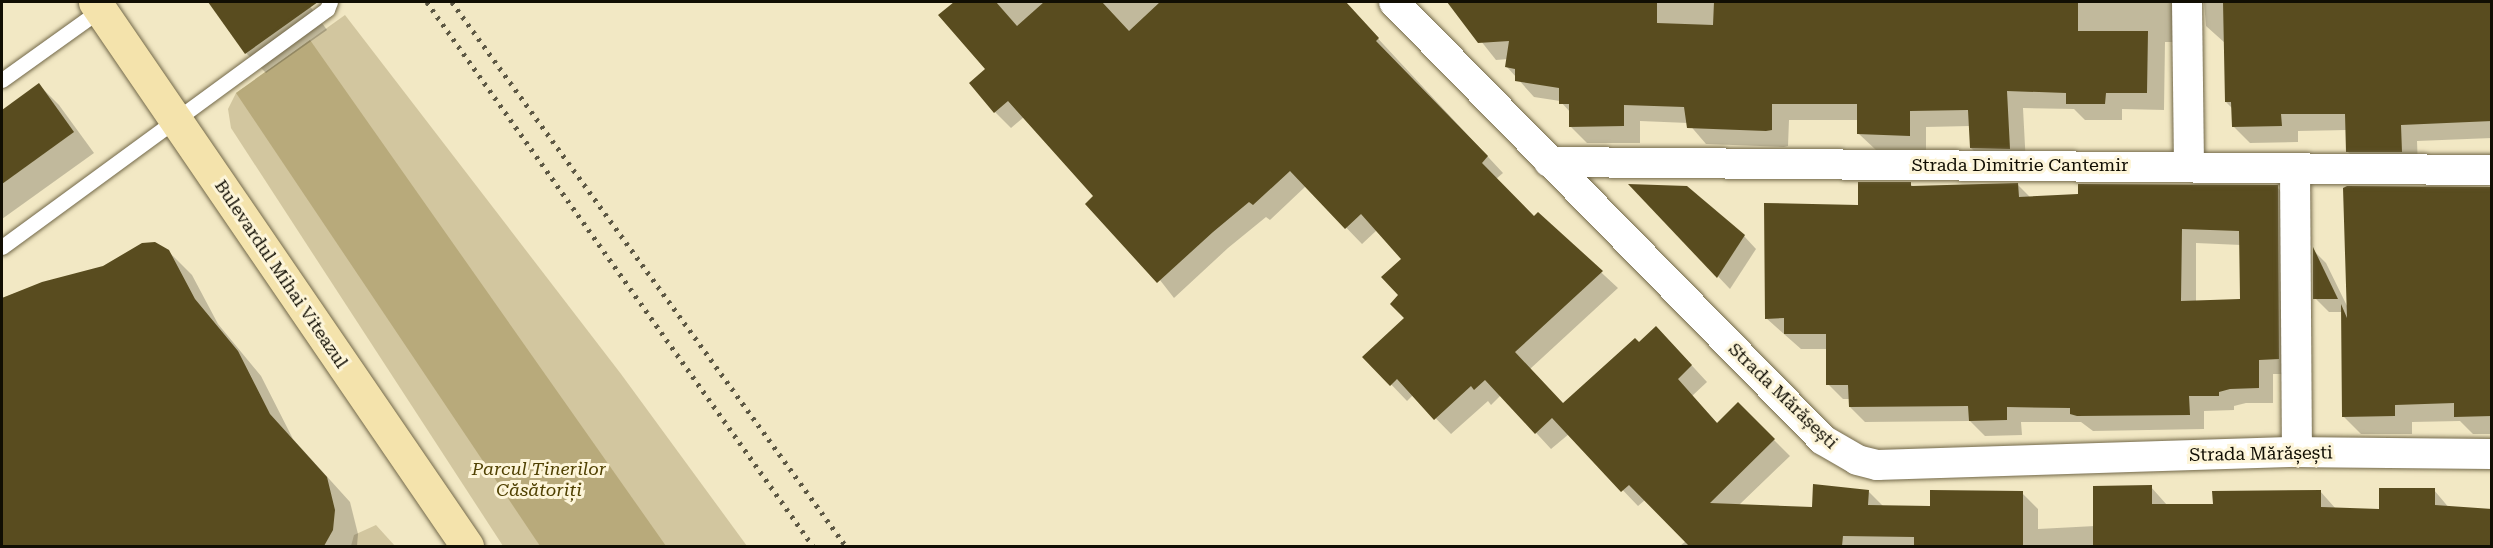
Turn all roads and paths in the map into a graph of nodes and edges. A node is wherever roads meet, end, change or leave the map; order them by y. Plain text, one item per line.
1 (330, 2) edge
2 (1394, 2) edge
3 (2187, 2) edge
4 (98, 5) edge
5 (2, 80) edge
6 (175, 118) junction
7 (1549, 162) junction
8 (2189, 166) junction
9 (2295, 169) junction
10 (2492, 170) edge
11 (2, 247) edge
12 (2297, 452) junction
13 (2492, 454) edge
14 (467, 546) edge

1 - 6 lane
2 - 7 street, Strada Mărășești
3 - 8 street
4 - 5 lane
4 - 6 main road, Bulevardul Mihai Viteazul
6 - 11 lane
6 - 14 main road, Bulevardul Mihai Viteazul
7 - 8 street, Strada Dimitrie Cantemir
7 - 12 street, Strada Mărășești
8 - 9 street, Strada Dimitrie Cantemir
9 - 10 street, Strada Dimitrie Cantemir
9 - 12 street
12 - 13 street, Strada Mărășești

